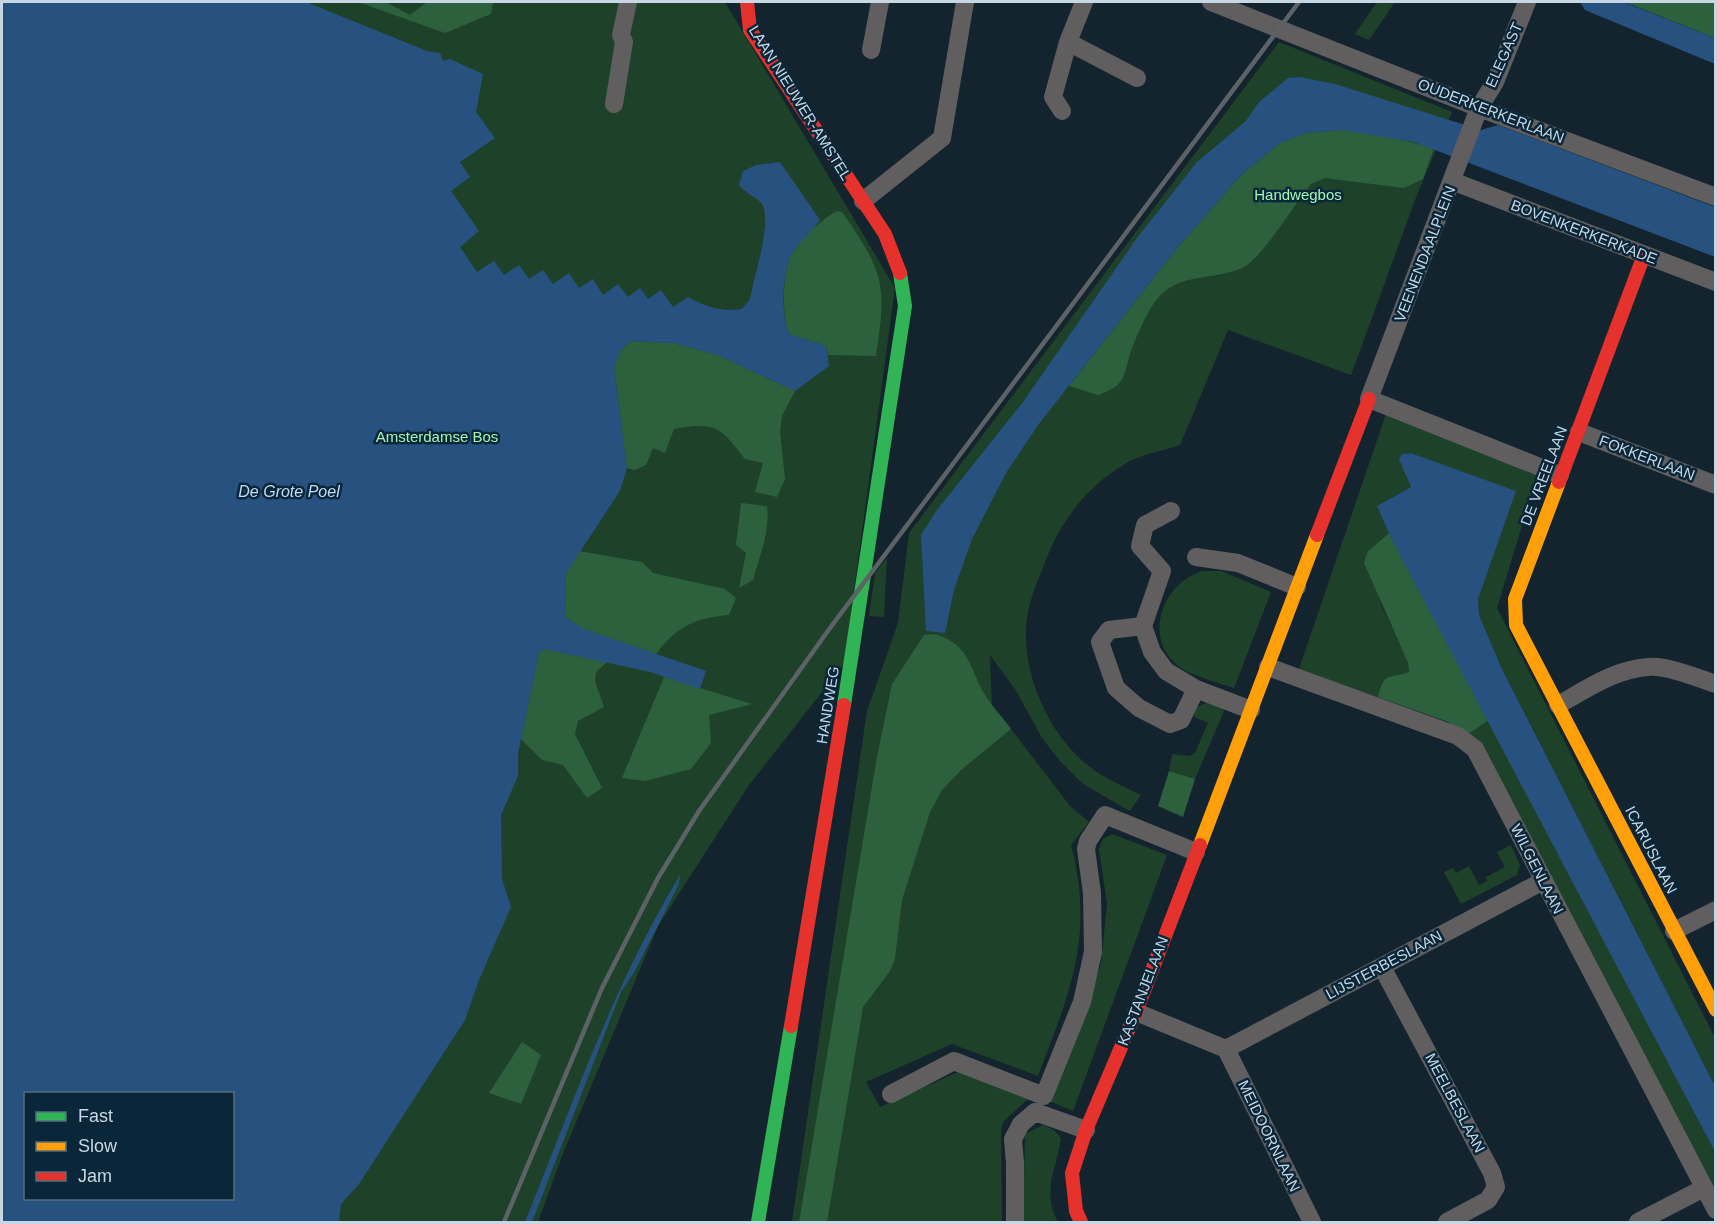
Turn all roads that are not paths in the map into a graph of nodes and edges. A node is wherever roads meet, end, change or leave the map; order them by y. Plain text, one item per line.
1 (628, 2) edge
2 (747, 2) edge
3 (880, 2) edge
4 (959, 2) edge
5 (1084, 2) edge
6 (1212, 2) edge
7 (1527, 2) edge
8 (1068, 42) junction
9 (871, 50) dead end
10 (1137, 78) dead end
11 (614, 104) dead end
12 (1479, 108) junction
13 (1062, 111) dead end
14 (1454, 176) junction
15 (1716, 197) edge
16 (863, 201) junction
17 (1644, 255) junction
18 (1716, 282) edge
19 (1369, 399) junction
20 (1579, 432) junction
21 (1560, 475) junction
22 (1716, 485) edge
23 (1171, 511) dead end
24 (1196, 557) dead end
25 (1297, 587) junction
26 (1143, 626) junction
27 (1268, 667) junction
28 (1716, 684) edge
29 (1196, 689) junction
30 (1558, 705) junction
31 (1251, 710) junction
32 (1196, 852) junction
33 (1543, 881) junction
34 (1716, 910) edge
35 (1674, 931) junction
36 (1382, 967) junction
37 (1716, 1010) edge
38 (1136, 1012) junction
39 (1226, 1049) junction
40 (891, 1094) dead end
41 (1086, 1130) junction
42 (1704, 1188) junction
43 (1716, 1210) edge
44 (758, 1222) edge
45 (1015, 1222) edge
46 (1081, 1222) edge
47 (1312, 1222) edge
48 (1447, 1222) edge
49 (1638, 1222) edge

1 - 11 street
2 - 16 street, LAAN NIEUWER-AMSTEL
3 - 9 street
4 - 16 street
5 - 8 street
6 - 12 street, OUDERKERKERLAAN
7 - 12 street, ELEGAST
8 - 10 street
8 - 13 street
12 - 14 street, VEENENDAALPLEIN
12 - 15 street, OUDERKERKERLAAN
14 - 17 street, BOVENKERKERKADE
14 - 19 street, VEENENDAALPLEIN
16 - 44 street, HANDWEG
17 - 18 street, BOVENKERKERKADE
17 - 20 street, DE VREELAAN
19 - 21 street
19 - 25 street, VEENENDAALPLEIN
20 - 21 street, DE VREELAAN
20 - 22 street, FOKKERLAAN
21 - 30 street, DE VREELAAN
23 - 26 street
24 - 25 street
25 - 27 street, KASTANJELAAN
26 - 29 street
26 - 29 street
27 - 31 street, KASTANJELAAN
27 - 33 street, WILGENLAAN
28 - 30 street
29 - 31 street
30 - 35 street, ICARUSLAAN
31 - 32 street, KASTANJELAAN
32 - 38 street, KASTANJELAAN
32 - 40 street
33 - 36 street, LIJSTERBESLAAN
33 - 42 street, WILGENLAAN
34 - 35 street
35 - 37 street, ICARUSLAAN
36 - 39 street, LIJSTERBESLAAN
36 - 48 street, MEELBESLAAN
38 - 39 street
38 - 41 street, KASTANJELAAN
39 - 47 street, MEIDOORNLAAN
41 - 45 street
41 - 46 street, KASTANJELAAN
42 - 43 street, WILGENLAAN
42 - 49 street

